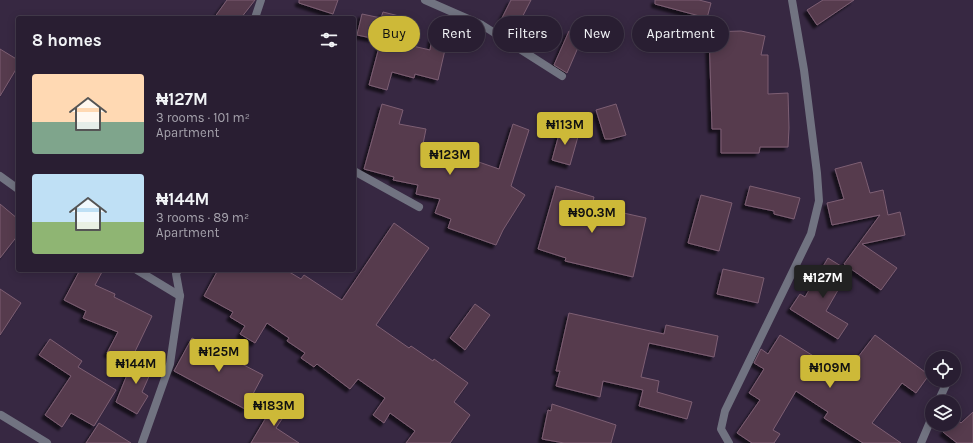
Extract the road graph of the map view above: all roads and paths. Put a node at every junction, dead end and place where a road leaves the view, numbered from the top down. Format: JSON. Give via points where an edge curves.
{"nodes":[{"id":1,"x":261,"y":0,"type":"edge"},
{"id":2,"x":425,"y":0,"type":"edge"},
{"id":3,"x":792,"y":0,"type":"edge"},
{"id":4,"x":256,"y":16,"type":"edge"},
{"id":5,"x":562,"y":76,"type":"dead end"},
{"id":6,"x":356,"y":171,"type":"edge"},
{"id":7,"x":0,"y":176,"type":"edge"},
{"id":8,"x":16,"y":188,"type":"edge"},
{"id":9,"x":419,"y":207,"type":"dead end"},
{"id":10,"x":140,"y":272,"type":"edge"},
{"id":11,"x":177,"y":272,"type":"edge"},
{"id":12,"x":180,"y":296,"type":"junction"},
{"id":13,"x":0,"y":415,"type":"edge"},
{"id":14,"x":926,"y":431,"type":"edge"},
{"id":15,"x":47,"y":443,"type":"edge"},
{"id":16,"x":142,"y":443,"type":"edge"},
{"id":17,"x":729,"y":443,"type":"edge"},
{"id":18,"x":921,"y":443,"type":"edge"}],
"edges":[{"from":1,"to":4,"type":"street"},
{"from":2,"to":5,"type":"street","via":[[482,25]]},
{"from":3,"to":17,"type":"street","via":[[804,70],[819,201],[811,234],[725,411],[721,428]]},
{"from":6,"to":9,"type":"street"},
{"from":7,"to":8,"type":"street"},
{"from":10,"to":12,"type":"street"},
{"from":11,"to":12,"type":"street"},
{"from":12,"to":16,"type":"street","via":[[170,364]]},
{"from":13,"to":15,"type":"street"},
{"from":14,"to":18,"type":"street"}]}
